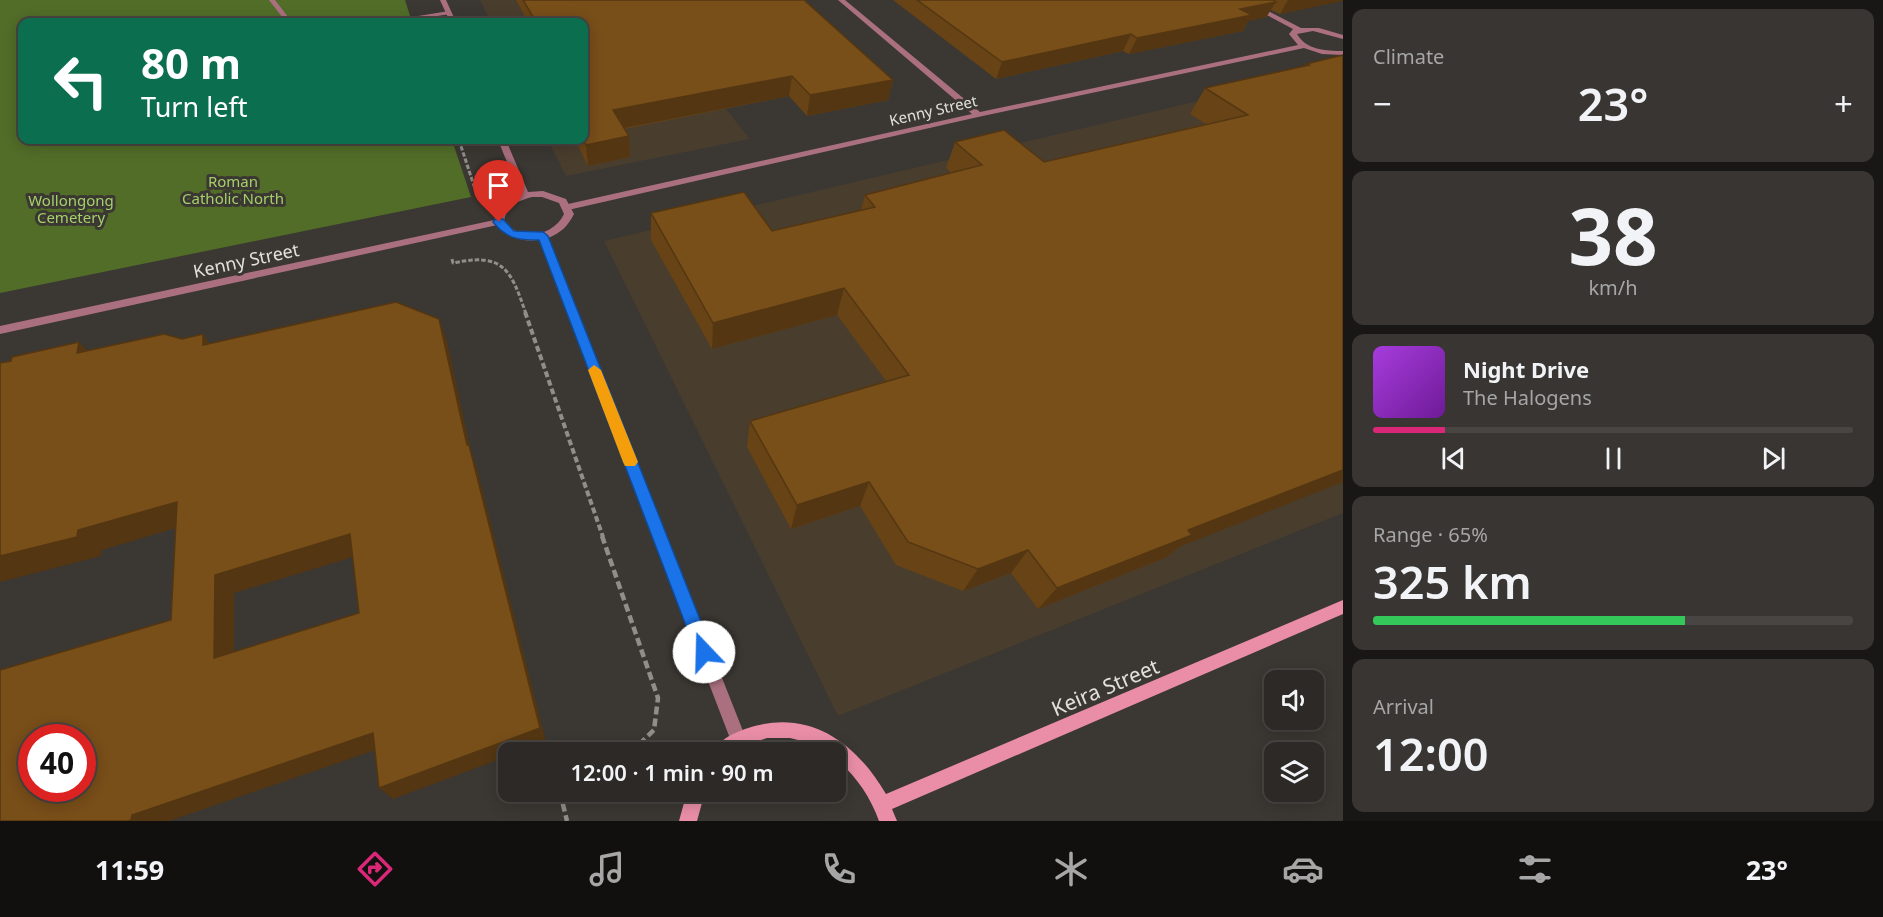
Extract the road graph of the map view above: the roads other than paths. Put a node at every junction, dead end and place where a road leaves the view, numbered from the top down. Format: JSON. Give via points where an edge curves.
{"nodes":[{"id":1,"x":272,"y":0,"type":"edge"},
{"id":2,"x":443,"y":0,"type":"edge"},
{"id":3,"x":840,"y":0,"type":"edge"},
{"id":4,"x":1242,"y":0,"type":"edge"},
{"id":5,"x":449,"y":13,"type":"junction"},
{"id":6,"x":286,"y":18,"type":"edge"},
{"id":7,"x":413,"y":18,"type":"edge"},
{"id":8,"x":451,"y":18,"type":"edge"},
{"id":9,"x":1300,"y":30,"type":"junction"},
{"id":10,"x":1342,"y":35,"type":"edge"},
{"id":11,"x":1305,"y":46,"type":"junction"},
{"id":12,"x":1343,"y":53,"type":"edge"},
{"id":13,"x":978,"y":115,"type":"junction"},
{"id":14,"x":504,"y":144,"type":"edge"},
{"id":15,"x":525,"y":196,"type":"junction"},
{"id":16,"x":568,"y":207,"type":"junction"},
{"id":17,"x":499,"y":222,"type":"junction"},
{"id":18,"x":543,"y":236,"type":"junction"},
{"id":19,"x":0,"y":330,"type":"edge"},
{"id":20,"x":1343,"y":607,"type":"edge"},
{"id":21,"x":739,"y":741,"type":"joint"},
{"id":22,"x":693,"y":802,"type":"edge"},
{"id":23,"x":883,"y":804,"type":"junction"},
{"id":24,"x":688,"y":821,"type":"edge"},
{"id":25,"x":888,"y":821,"type":"edge"}],
"edges":[{"from":1,"to":6,"type":"street"},
{"from":2,"to":5,"type":"street"},
{"from":3,"to":13,"type":"street"},
{"from":4,"to":9,"type":"street"},
{"from":5,"to":7,"type":"street"},
{"from":5,"to":8,"type":"street"},
{"from":9,"to":10,"type":"street"},
{"from":9,"to":11,"type":"street","via":[[1293,34],[1294,38]]},
{"from":11,"to":12,"type":"street"},
{"from":11,"to":13,"type":"street","name":"Kenny Street"},
{"from":13,"to":16,"type":"street","name":"Kenny Street"},
{"from":14,"to":15,"type":"street"},
{"from":15,"to":16,"type":"street","via":[[543,194],[563,201]]},
{"from":15,"to":17,"type":"street","via":[[503,207]]},
{"from":16,"to":18,"type":"street","via":[[568,220]]},
{"from":17,"to":18,"type":"street","via":[[519,236]]},
{"from":17,"to":19,"type":"street","name":"Kenny Street"},
{"from":18,"to":21,"type":"street"},
{"from":20,"to":23,"type":"main road","name":"Keira Street"},
{"from":21,"to":23,"type":"main road","via":[[756,732],[781,729],[814,736],[845,753],[862,770]]},
{"from":22,"to":24,"type":"main road"},
{"from":23,"to":25,"type":"main road"}]}
